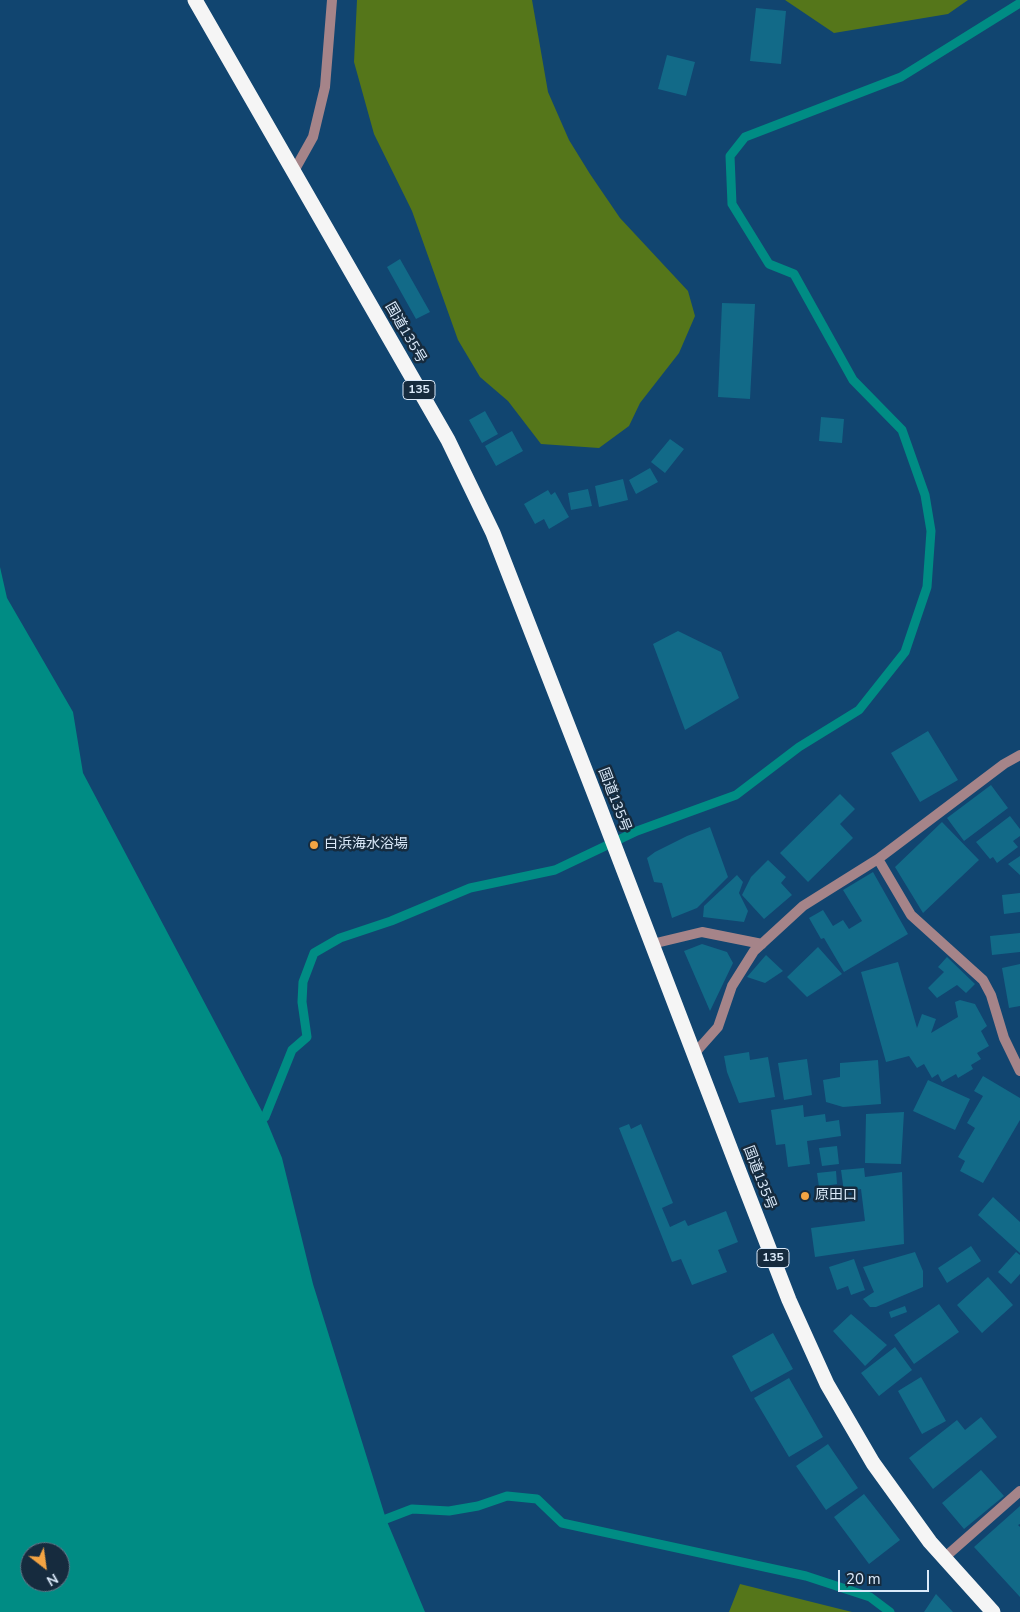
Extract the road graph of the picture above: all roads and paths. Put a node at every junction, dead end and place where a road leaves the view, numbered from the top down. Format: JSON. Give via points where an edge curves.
{"nodes":[{"id":1,"x":195,"y":0,"type":"edge"},
{"id":2,"x":332,"y":0,"type":"edge"},
{"id":3,"x":294,"y":171,"type":"junction"},
{"id":4,"x":1020,"y":755,"type":"edge"},
{"id":5,"x":878,"y":859,"type":"junction"},
{"id":6,"x":652,"y":944,"type":"junction"},
{"id":7,"x":762,"y":944,"type":"junction"},
{"id":8,"x":694,"y":1054,"type":"junction"},
{"id":9,"x":1020,"y":1071,"type":"edge"},
{"id":10,"x":1020,"y":1491,"type":"edge"},
{"id":11,"x":944,"y":1558,"type":"junction"},
{"id":12,"x":993,"y":1612,"type":"edge"}],
"edges":[{"from":1,"to":3,"type":"highway","name":"国道135号","number":"135"},
{"from":2,"to":3,"type":"street","via":[[325,87],[313,137]]},
{"from":3,"to":6,"type":"highway","name":"国道135号","number":"135","via":[[448,440],[493,533]]},
{"from":4,"to":5,"type":"street"},
{"from":5,"to":7,"type":"street","via":[[802,906]]},
{"from":5,"to":9,"type":"street","via":[[911,915],[983,980]]},
{"from":6,"to":7,"type":"street","via":[[702,932]]},
{"from":6,"to":8,"type":"highway","name":"国道135号","number":"135"},
{"from":7,"to":8,"type":"street","via":[[732,986],[718,1027]]},
{"from":8,"to":11,"type":"highway","name":"国道135号","number":"135","via":[[789,1300],[827,1384],[873,1463]]},
{"from":10,"to":11,"type":"street"},
{"from":11,"to":12,"type":"highway","name":"国道135号","number":"135"}]}
